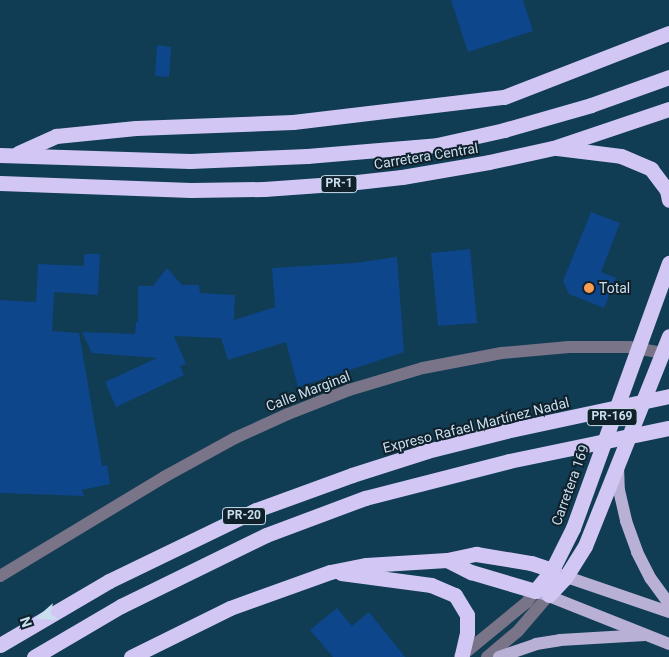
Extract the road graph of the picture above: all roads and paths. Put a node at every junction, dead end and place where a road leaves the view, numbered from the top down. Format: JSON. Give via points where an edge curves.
{"nodes":[{"id":1,"x":669,"y":33,"type":"edge"},
{"id":2,"x":669,"y":77,"type":"edge"},
{"id":3,"x":669,"y":108,"type":"edge"},
{"id":4,"x":553,"y":148,"type":"junction"},
{"id":5,"x":7,"y":155,"type":"edge"},
{"id":6,"x":0,"y":183,"type":"edge"},
{"id":7,"x":669,"y":200,"type":"edge"},
{"id":8,"x":669,"y":262,"type":"edge"},
{"id":9,"x":669,"y":336,"type":"edge"},
{"id":10,"x":637,"y":347,"type":"junction"},
{"id":11,"x":662,"y":353,"type":"junction"},
{"id":12,"x":669,"y":396,"type":"edge"},
{"id":13,"x":669,"y":428,"type":"edge"},
{"id":14,"x":618,"y":464,"type":"junction"},
{"id":15,"x":447,"y":560,"type":"junction"},
{"id":16,"x":552,"y":570,"type":"junction"},
{"id":17,"x":330,"y":572,"type":"junction"},
{"id":18,"x":0,"y":576,"type":"edge"},
{"id":19,"x":565,"y":578,"type":"junction"},
{"id":20,"x":542,"y":593,"type":"junction"},
{"id":21,"x":669,"y":604,"type":"edge"},
{"id":22,"x":669,"y":612,"type":"edge"},
{"id":23,"x":645,"y":635,"type":"junction"},
{"id":24,"x":669,"y":644,"type":"edge"},
{"id":25,"x":0,"y":645,"type":"edge"},
{"id":26,"x":461,"y":656,"type":"edge"},
{"id":27,"x":34,"y":657,"type":"edge"},
{"id":28,"x":131,"y":657,"type":"edge"},
{"id":29,"x":487,"y":657,"type":"edge"},
{"id":30,"x":499,"y":657,"type":"edge"}],
"edges":[{"from":1,"to":5,"type":"highway","via":[[504,97],[292,122],[136,128],[56,136]]},
{"from":2,"to":5,"type":"highway","name":"Carretera Central","number":"PR-1","via":[[504,130],[437,145],[369,152],[190,161]]},
{"from":3,"to":4,"type":"highway","name":"Carretera Central","number":"PR-1"},
{"from":4,"to":6,"type":"highway","name":"Carretera Central","number":"PR-1","via":[[402,177],[264,189],[191,190]]},
{"from":4,"to":7,"type":"highway","via":[[621,156],[651,169],[667,190]]},
{"from":8,"to":10,"type":"highway","name":"Carretera 169","number":"PR-169"},
{"from":9,"to":11,"type":"highway","name":"Carretera 169","number":"PR-169"},
{"from":10,"to":11,"type":"street","name":"Calle Marginal"},
{"from":10,"to":16,"type":"highway","name":"Carretera 169","number":"PR-169","via":[[572,528]]},
{"from":10,"to":18,"type":"street","name":"Calle Marginal","via":[[569,347],[502,353],[423,368],[349,390],[235,438]]},
{"from":11,"to":14,"type":"highway","name":"Carretera 169","number":"PR-169"},
{"from":12,"to":25,"type":"highway","name":"Expreso Rafael Martínez Nadal","number":"PR-20","bridge":true,"via":[[427,451],[256,510],[109,581]]},
{"from":13,"to":27,"type":"highway","number":"PR-20","bridge":true,"via":[[509,461],[365,498],[266,535],[121,606]]},
{"from":14,"to":19,"type":"highway","name":"Carretera 169","number":"PR-169","via":[[585,546]]},
{"from":14,"to":21,"type":"main road","via":[[619,490],[637,552]]},
{"from":15,"to":16,"type":"highway","via":[[476,554],[531,563]]},
{"from":15,"to":17,"type":"highway","via":[[366,565]]},
{"from":15,"to":20,"type":"highway","via":[[471,572]]},
{"from":16,"to":19,"type":"main road"},
{"from":16,"to":20,"type":"highway","name":"Carretera 169","number":"PR-169"},
{"from":17,"to":26,"type":"highway","via":[[431,585],[455,595],[467,615],[467,633]]},
{"from":17,"to":28,"type":"highway","via":[[230,608]]},
{"from":19,"to":20,"type":"highway","name":"Carretera 169","number":"PR-169"},
{"from":19,"to":22,"type":"main road"},
{"from":20,"to":23,"type":"main road"},
{"from":20,"to":26,"type":"street","name":"Carretera 169","number":"PR-169","via":[[526,602]]},
{"from":20,"to":29,"type":"street","name":"Carretera 169","number":"PR-169","via":[[518,631]]},
{"from":23,"to":24,"type":"main road"},
{"from":23,"to":30,"type":"main road","via":[[560,640],[536,644]]}]}
